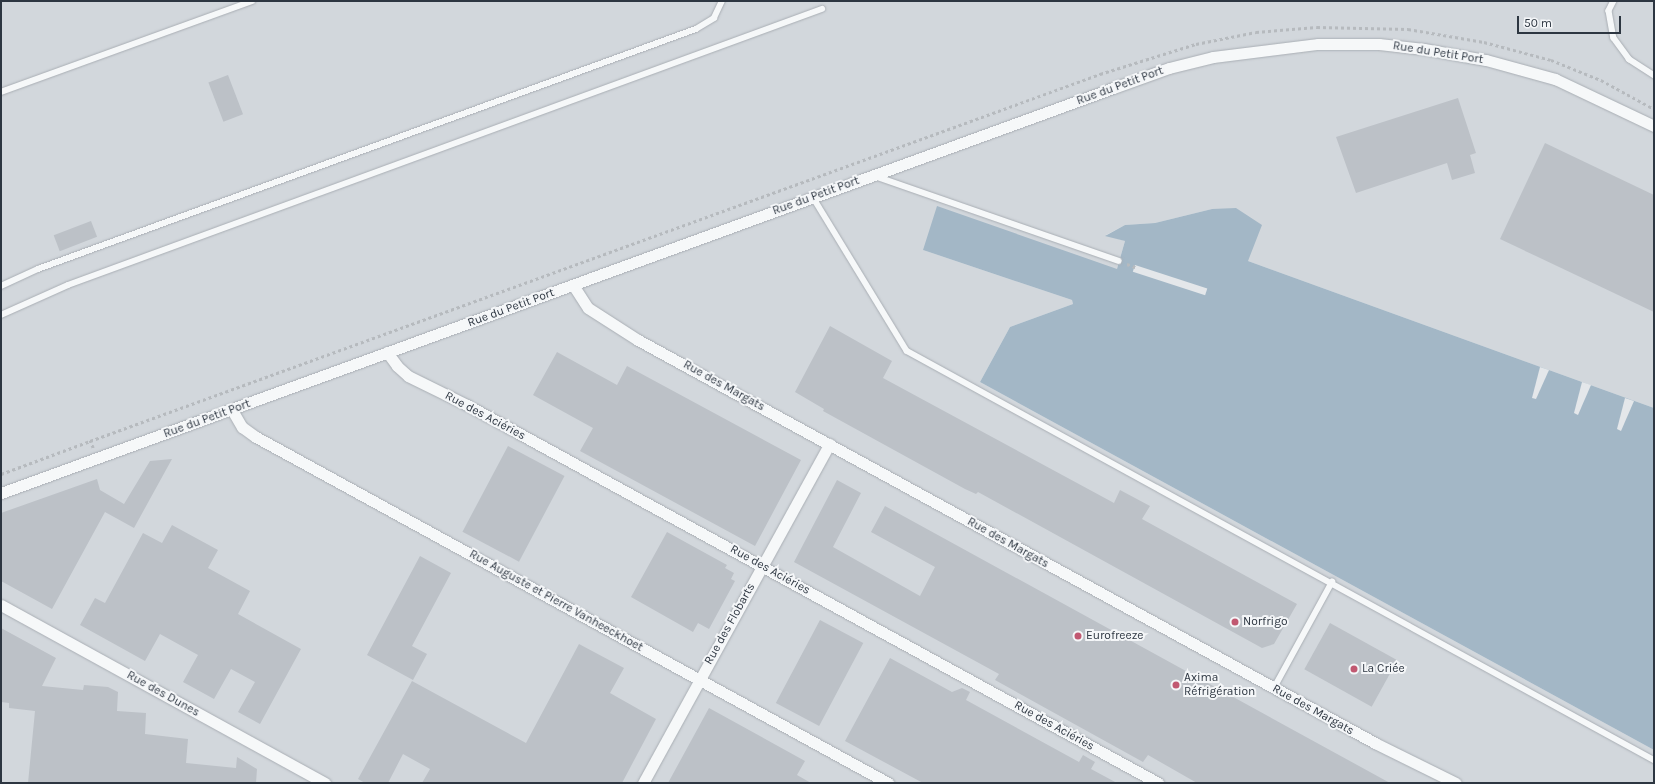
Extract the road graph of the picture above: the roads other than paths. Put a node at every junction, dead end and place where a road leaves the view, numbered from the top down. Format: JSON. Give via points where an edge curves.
{"nodes":[{"id":1,"x":252,"y":1,"type":"edge"},
{"id":2,"x":722,"y":1,"type":"edge"},
{"id":3,"x":1614,"y":1,"type":"edge"},
{"id":4,"x":822,"y":9,"type":"dead end"},
{"id":5,"x":1654,"y":75,"type":"edge"},
{"id":6,"x":1,"y":92,"type":"edge"},
{"id":7,"x":1649,"y":123,"type":"edge"},
{"id":8,"x":873,"y":176,"type":"junction"},
{"id":9,"x":813,"y":197,"type":"junction"},
{"id":10,"x":1119,"y":261,"type":"dead end"},
{"id":11,"x":573,"y":285,"type":"junction"},
{"id":12,"x":1,"y":286,"type":"edge"},
{"id":13,"x":1,"y":315,"type":"edge"},
{"id":14,"x":387,"y":352,"type":"junction"},
{"id":15,"x":232,"y":410,"type":"junction"},
{"id":16,"x":829,"y":444,"type":"junction"},
{"id":17,"x":1,"y":493,"type":"edge"},
{"id":18,"x":762,"y":566,"type":"junction"},
{"id":19,"x":1332,"y":582,"type":"junction"},
{"id":20,"x":1,"y":605,"type":"edge"},
{"id":21,"x":700,"y":680,"type":"junction"},
{"id":22,"x":1274,"y":688,"type":"junction"},
{"id":23,"x":1654,"y":760,"type":"edge"},
{"id":24,"x":325,"y":783,"type":"edge"},
{"id":25,"x":643,"y":783,"type":"edge"},
{"id":26,"x":888,"y":783,"type":"edge"},
{"id":27,"x":1158,"y":783,"type":"edge"},
{"id":28,"x":1456,"y":783,"type":"edge"}],
"edges":[{"from":1,"to":6,"type":"lane"},
{"from":2,"to":12,"type":"lane","via":[[714,18],[696,29],[38,269]]},
{"from":3,"to":5,"type":"lane","via":[[1609,11],[1614,38],[1629,59]]},
{"from":4,"to":13,"type":"lane","via":[[56,290]]},
{"from":7,"to":8,"type":"street","name":"Rue du Petit Port","via":[[1568,83],[1502,63],[1409,46],[1318,44],[1236,53],[1169,68]]},
{"from":8,"to":9,"type":"street","name":"Rue du Petit Port"},
{"from":8,"to":10,"type":"lane"},
{"from":9,"to":11,"type":"street","name":"Rue du Petit Port"},
{"from":9,"to":19,"type":"lane","via":[[907,351]]},
{"from":11,"to":14,"type":"street","name":"Rue du Petit Port"},
{"from":11,"to":16,"type":"street","name":"Rue des Margats","via":[[584,304],[603,319]]},
{"from":14,"to":15,"type":"street","name":"Rue du Petit Port"},
{"from":14,"to":18,"type":"street","name":"Rue des Aciéries","via":[[408,376]]},
{"from":15,"to":17,"type":"street","name":"Rue du Petit Port"},
{"from":15,"to":21,"type":"street","name":"Rue Auguste et Pierre Vanheeckhoet","via":[[242,427],[256,437]]},
{"from":16,"to":18,"type":"street","name":"Rue des Flobarts"},
{"from":16,"to":22,"type":"street","name":"Rue des Margats"},
{"from":18,"to":21,"type":"street","name":"Rue des Flobarts"},
{"from":18,"to":27,"type":"street","name":"Rue des Aciéries"},
{"from":19,"to":22,"type":"lane"},
{"from":19,"to":23,"type":"lane"},
{"from":20,"to":24,"type":"street","name":"Rue des Dunes"},
{"from":21,"to":25,"type":"street","name":"Rue des Flobarts"},
{"from":21,"to":26,"type":"street","name":"Rue Auguste et Pierre Vanheeckhoet"},
{"from":22,"to":28,"type":"street","name":"Rue des Margats","via":[[1375,743]]}]}
